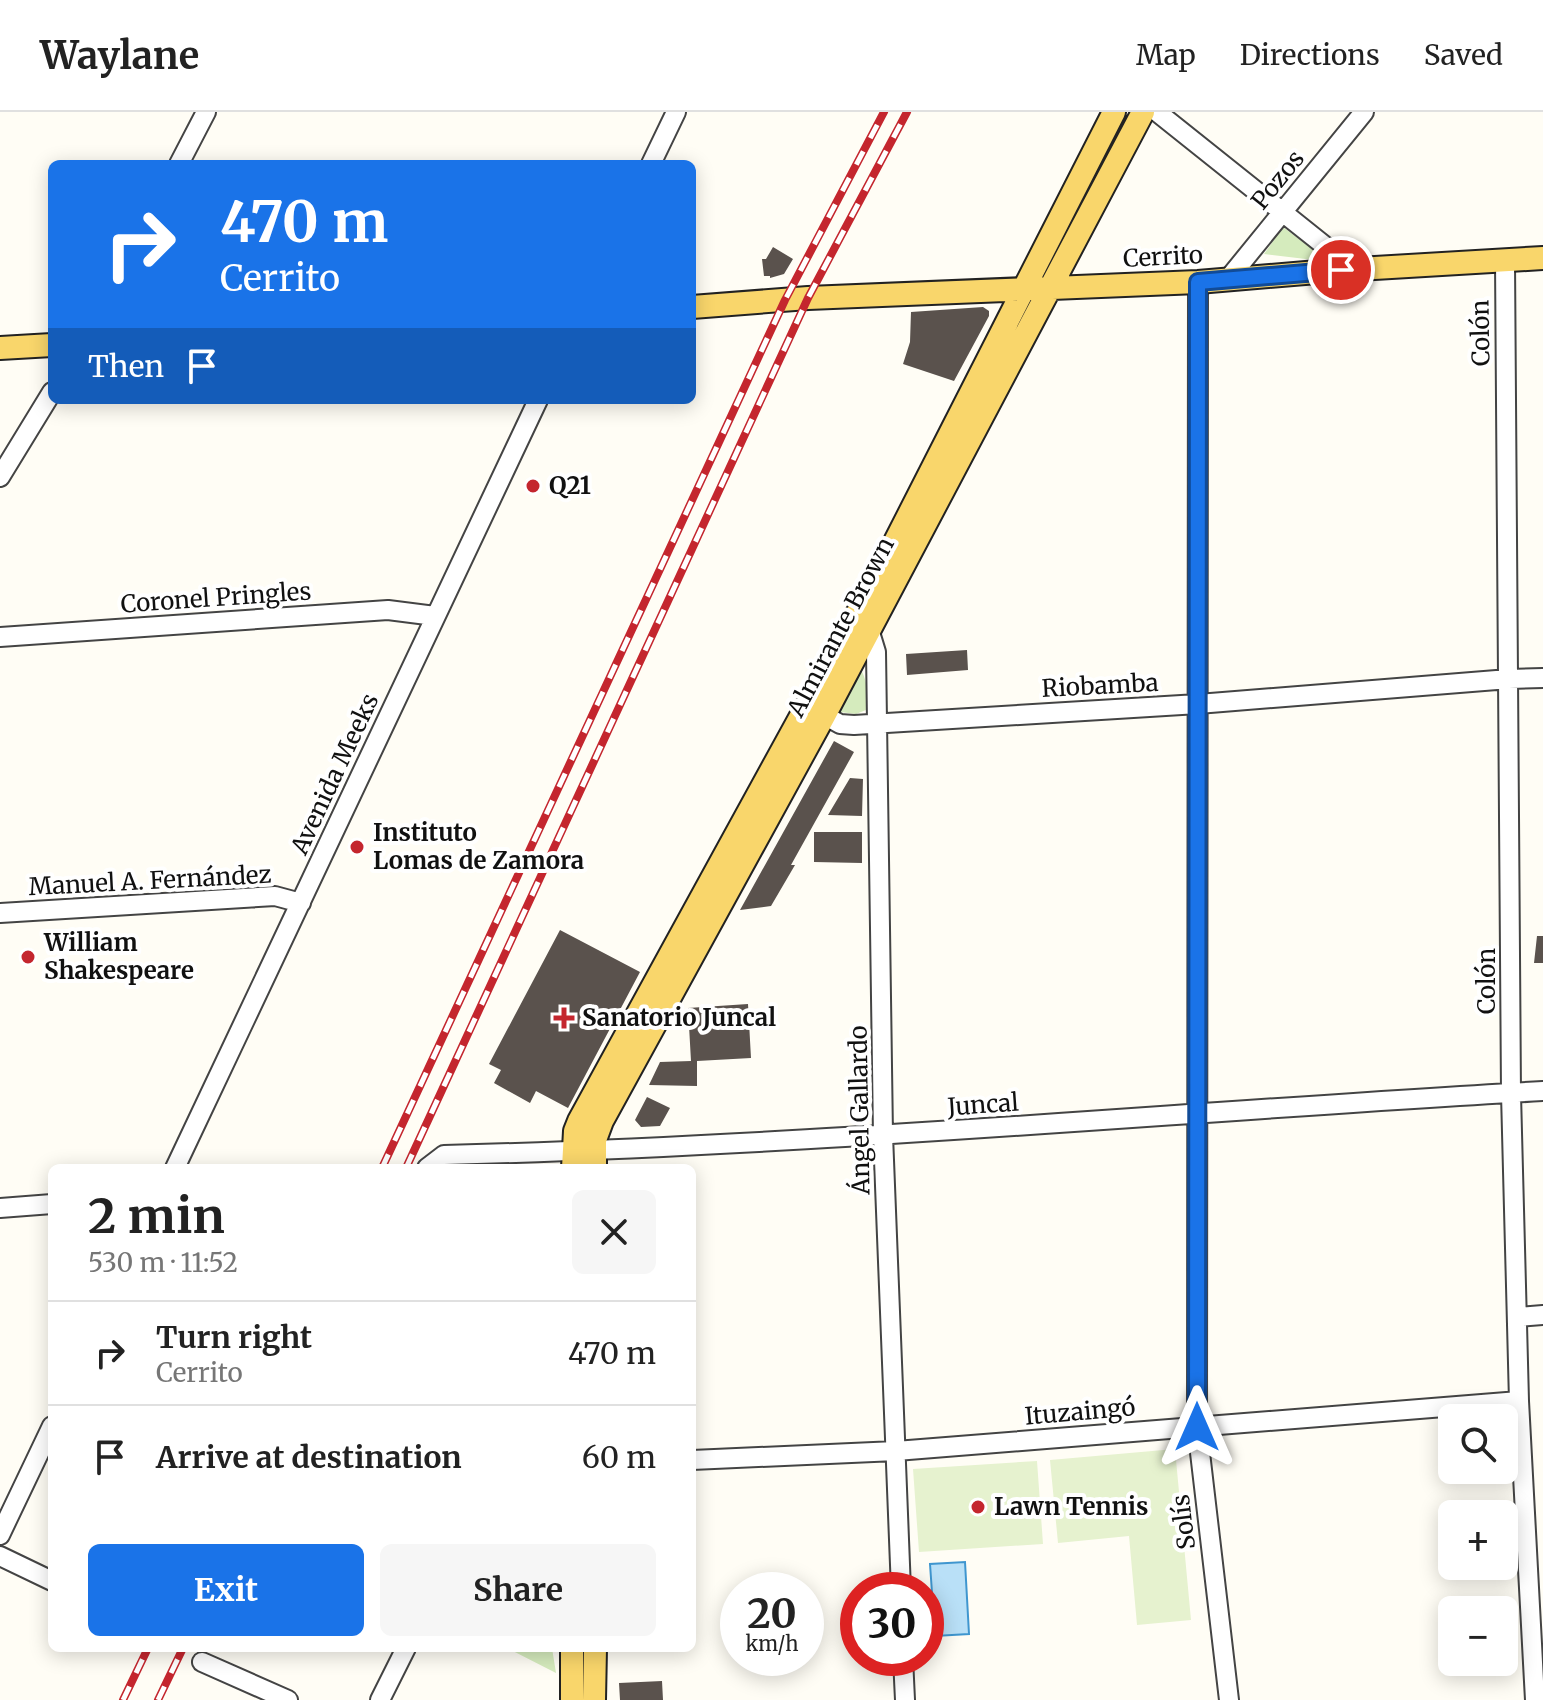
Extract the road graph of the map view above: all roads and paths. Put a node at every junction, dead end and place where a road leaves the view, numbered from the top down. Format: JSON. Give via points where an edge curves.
{"nodes":[{"id":1,"x":206,"y":112,"type":"edge"},
{"id":2,"x":676,"y":112,"type":"edge"},
{"id":3,"x":1114,"y":112,"type":"edge"},
{"id":4,"x":1143,"y":112,"type":"edge"},
{"id":5,"x":1157,"y":112,"type":"edge"},
{"id":6,"x":1364,"y":112,"type":"edge"},
{"id":7,"x":181,"y":160,"type":"edge"},
{"id":8,"x":653,"y":160,"type":"edge"},
{"id":9,"x":1282,"y":212,"type":"junction"},
{"id":10,"x":1543,"y":258,"type":"edge"},
{"id":11,"x":1505,"y":261,"type":"junction"},
{"id":12,"x":1341,"y":270,"type":"junction"},
{"id":13,"x":1229,"y":278,"type":"junction"},
{"id":14,"x":1198,"y":282,"type":"junction"},
{"id":15,"x":1049,"y":289,"type":"junction"},
{"id":16,"x":1023,"y":290,"type":"junction"},
{"id":17,"x":696,"y":307,"type":"edge"},
{"id":18,"x":48,"y":345,"type":"edge"},
{"id":19,"x":0,"y":348,"type":"edge"},
{"id":20,"x":48,"y":399,"type":"edge"},
{"id":21,"x":536,"y":404,"type":"edge"},
{"id":22,"x":0,"y":477,"type":"edge"},
{"id":23,"x":435,"y":616,"type":"junction"},
{"id":24,"x":869,"y":629,"type":"junction"},
{"id":25,"x":0,"y":637,"type":"edge"},
{"id":26,"x":1543,"y":678,"type":"edge"},
{"id":27,"x":1509,"y":679,"type":"junction"},
{"id":28,"x":1198,"y":704,"type":"junction"},
{"id":29,"x":815,"y":711,"type":"junction"},
{"id":30,"x":877,"y":722,"type":"junction"},
{"id":31,"x":301,"y":903,"type":"junction"},
{"id":32,"x":0,"y":913,"type":"edge"},
{"id":33,"x":1543,"y":1091,"type":"edge"},
{"id":34,"x":1511,"y":1094,"type":"junction"},
{"id":35,"x":1197,"y":1115,"type":"junction"},
{"id":36,"x":883,"y":1135,"type":"junction"},
{"id":37,"x":584,"y":1160,"type":"edge"},
{"id":38,"x":177,"y":1164,"type":"edge"},
{"id":39,"x":431,"y":1164,"type":"edge"},
{"id":40,"x":48,"y":1204,"type":"edge"},
{"id":41,"x":0,"y":1208,"type":"edge"},
{"id":42,"x":1543,"y":1315,"type":"edge"},
{"id":43,"x":1517,"y":1317,"type":"junction"},
{"id":44,"x":1519,"y":1401,"type":"junction"},
{"id":45,"x":1197,"y":1427,"type":"junction"},
{"id":46,"x":48,"y":1434,"type":"edge"},
{"id":47,"x":896,"y":1451,"type":"junction"},
{"id":48,"x":696,"y":1460,"type":"edge"},
{"id":49,"x":1534,"y":1528,"type":"edge"},
{"id":50,"x":0,"y":1535,"type":"edge"},
{"id":51,"x":0,"y":1556,"type":"edge"},
{"id":52,"x":900,"y":1572,"type":"edge"},
{"id":53,"x":48,"y":1579,"type":"edge"},
{"id":54,"x":404,"y":1652,"type":"edge"},
{"id":55,"x":572,"y":1652,"type":"edge"},
{"id":56,"x":595,"y":1652,"type":"edge"},
{"id":57,"x":202,"y":1662,"type":"dead end"},
{"id":58,"x":904,"y":1676,"type":"edge"},
{"id":59,"x":288,"y":1700,"type":"edge"},
{"id":60,"x":380,"y":1700,"type":"edge"},
{"id":61,"x":572,"y":1700,"type":"edge"},
{"id":62,"x":594,"y":1700,"type":"edge"},
{"id":63,"x":905,"y":1700,"type":"edge"},
{"id":64,"x":1229,"y":1700,"type":"edge"},
{"id":65,"x":1535,"y":1700,"type":"edge"}],
"edges":[{"from":1,"to":7,"type":"street"},
{"from":2,"to":8,"type":"street"},
{"from":3,"to":16,"type":"main road","name":"Almirante Brown"},
{"from":4,"to":15,"type":"main road","name":"Almirante Brown"},
{"from":5,"to":9,"type":"street"},
{"from":6,"to":9,"type":"street","name":"Pozos"},
{"from":9,"to":12,"type":"street","via":[[1325,246]]},
{"from":9,"to":13,"type":"street","name":"Pozos"},
{"from":10,"to":11,"type":"main road","name":"Cerrito"},
{"from":11,"to":12,"type":"main road","name":"Cerrito"},
{"from":11,"to":27,"type":"street","name":"Colón"},
{"from":12,"to":13,"type":"main road","name":"Cerrito"},
{"from":13,"to":14,"type":"main road","name":"Cerrito"},
{"from":14,"to":15,"type":"main road","name":"Cerrito"},
{"from":14,"to":28,"type":"street","name":"Solís"},
{"from":15,"to":16,"type":"main road","name":"Cerrito"},
{"from":15,"to":24,"type":"main road","name":"Almirante Brown"},
{"from":16,"to":17,"type":"main road","name":"Cerrito"},
{"from":16,"to":29,"type":"main road","name":"Almirante Brown"},
{"from":18,"to":19,"type":"main road"},
{"from":20,"to":22,"type":"street"},
{"from":21,"to":23,"type":"street","name":"Avenida Meeks"},
{"from":23,"to":25,"type":"street","name":"Coronel Pringles","via":[[388,610]]},
{"from":23,"to":31,"type":"street","name":"Avenida Meeks"},
{"from":24,"to":29,"type":"main road","name":"Almirante Brown"},
{"from":24,"to":30,"type":"street","name":"Ángel Gallardo","via":[[876,652]]},
{"from":26,"to":27,"type":"street","name":"Riobamba"},
{"from":27,"to":28,"type":"street","name":"Riobamba"},
{"from":27,"to":34,"type":"street","name":"Colón"},
{"from":28,"to":30,"type":"street","name":"Riobamba"},
{"from":28,"to":35,"type":"street","name":"Solís"},
{"from":29,"to":30,"type":"street","name":"Riobamba","via":[[840,724]]},
{"from":29,"to":37,"type":"main road","name":"Almirante Brown"},
{"from":30,"to":36,"type":"street","name":"Ángel Gallardo"},
{"from":31,"to":32,"type":"street","name":"Manuel A. Fernández","via":[[275,896]]},
{"from":31,"to":38,"type":"street","name":"Avenida Meeks"},
{"from":33,"to":34,"type":"street","name":"Juncal"},
{"from":34,"to":35,"type":"street","name":"Juncal"},
{"from":34,"to":43,"type":"street","name":"Colón"},
{"from":35,"to":36,"type":"street","name":"Juncal"},
{"from":35,"to":45,"type":"street","name":"Solís"},
{"from":36,"to":37,"type":"street","name":"Juncal"},
{"from":36,"to":47,"type":"street","name":"Ángel Gallardo"},
{"from":37,"to":39,"type":"street","name":"Juncal","via":[[444,1155]]},
{"from":40,"to":41,"type":"street"},
{"from":42,"to":43,"type":"street"},
{"from":43,"to":44,"type":"street","name":"Colón"},
{"from":44,"to":45,"type":"street","name":"Ituzaingó"},
{"from":44,"to":49,"type":"street","name":"Colón"},
{"from":45,"to":47,"type":"street","name":"Ituzaingó"},
{"from":45,"to":64,"type":"street","name":"Solís"},
{"from":46,"to":50,"type":"street"},
{"from":47,"to":48,"type":"street","name":"Ituzaingó"},
{"from":47,"to":52,"type":"street","name":"Ángel Gallardo"},
{"from":49,"to":65,"type":"street","name":"Colón"},
{"from":51,"to":53,"type":"street"},
{"from":54,"to":60,"type":"street"},
{"from":55,"to":61,"type":"main road"},
{"from":56,"to":62,"type":"main road"},
{"from":57,"to":59,"type":"street"},
{"from":58,"to":63,"type":"street"}]}
